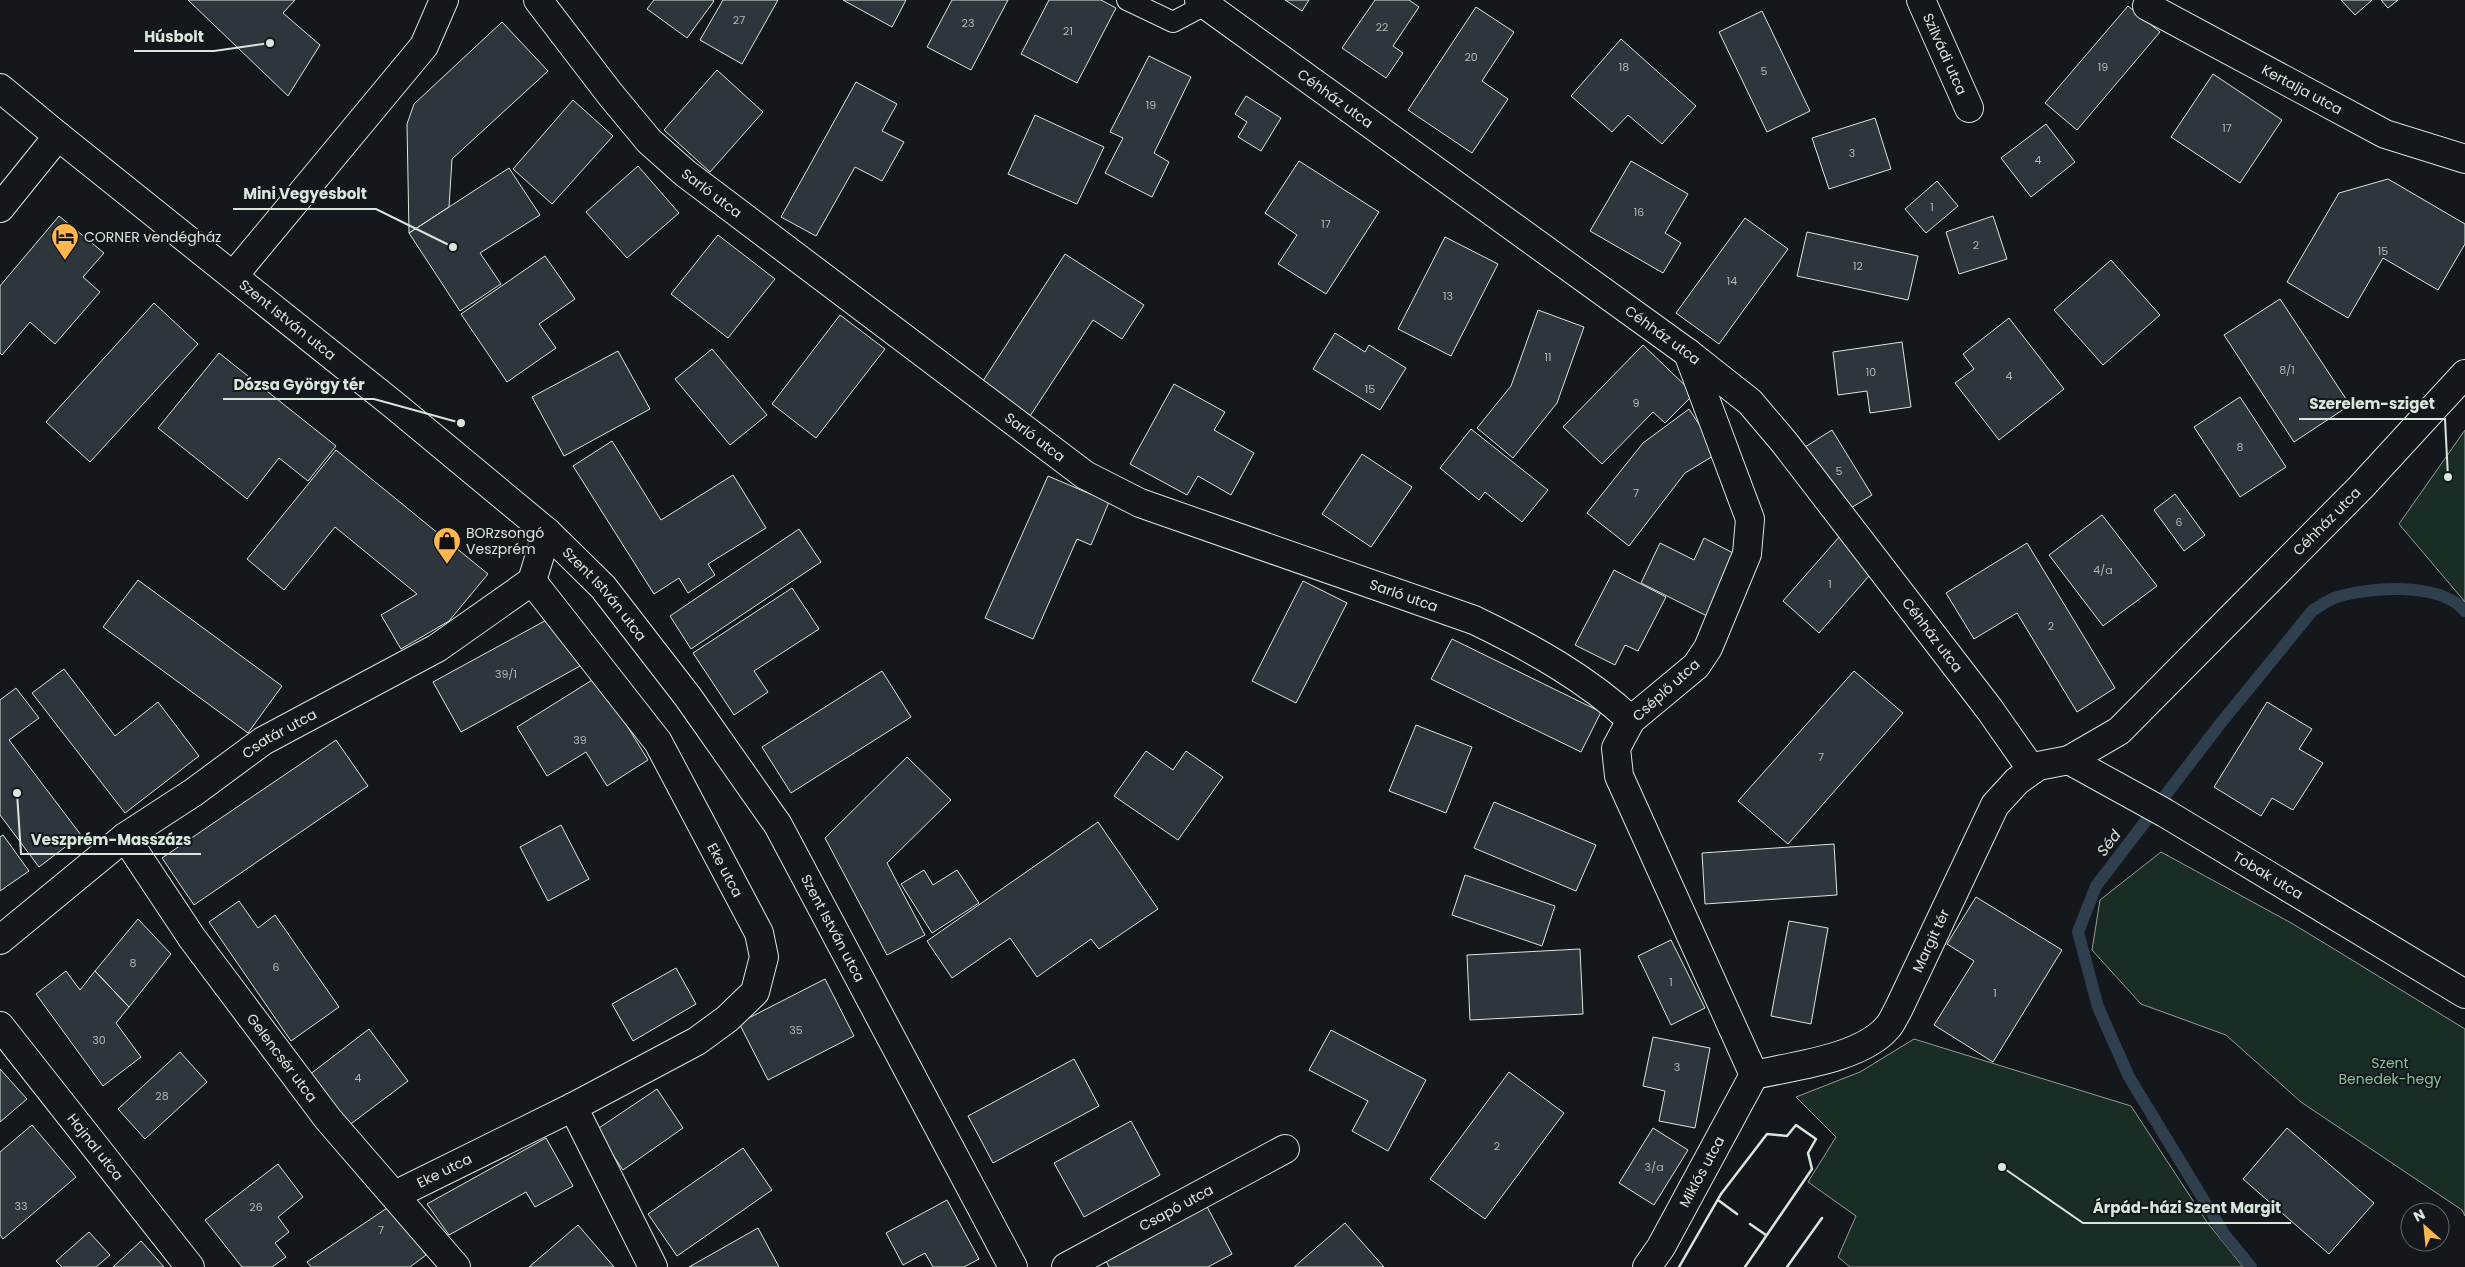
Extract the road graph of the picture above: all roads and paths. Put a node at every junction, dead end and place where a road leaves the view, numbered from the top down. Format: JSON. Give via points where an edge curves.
{"nodes":[{"id":1,"x":444,"y":0,"type":"edge"},
{"id":2,"x":538,"y":0,"type":"edge"},
{"id":3,"x":1127,"y":0,"type":"edge"},
{"id":4,"x":1921,"y":0,"type":"edge"},
{"id":5,"x":1203,"y":2,"type":"edge"},
{"id":6,"x":2147,"y":6,"type":"dead end"},
{"id":7,"x":0,"y":88,"type":"edge"},
{"id":8,"x":1969,"y":108,"type":"dead end"},
{"id":9,"x":58,"y":136,"type":"junction"},
{"id":10,"x":2465,"y":159,"type":"edge"},
{"id":11,"x":0,"y":208,"type":"edge"},
{"id":12,"x":234,"y":275,"type":"junction"},
{"id":13,"x":1688,"y":354,"type":"junction"},
{"id":14,"x":2465,"y":374,"type":"edge"},
{"id":15,"x":547,"y":532,"type":"junction"},
{"id":16,"x":532,"y":581,"type":"junction"},
{"id":17,"x":1631,"y":720,"type":"junction"},
{"id":18,"x":2069,"y":760,"type":"junction"},
{"id":19,"x":2032,"y":770,"type":"junction"},
{"id":20,"x":125,"y":837,"type":"junction"},
{"id":21,"x":0,"y":940,"type":"edge"},
{"id":22,"x":2465,"y":994,"type":"edge"},
{"id":23,"x":0,"y":1026,"type":"edge"},
{"id":24,"x":1754,"y":1075,"type":"junction"},
{"id":25,"x":573,"y":1107,"type":"junction"},
{"id":26,"x":1285,"y":1149,"type":"dead end"},
{"id":27,"x":396,"y":1195,"type":"junction"},
{"id":28,"x":190,"y":1267,"type":"edge"},
{"id":29,"x":456,"y":1267,"type":"edge"},
{"id":30,"x":653,"y":1267,"type":"edge"},
{"id":31,"x":1013,"y":1267,"type":"edge"},
{"id":32,"x":1066,"y":1267,"type":"edge"},
{"id":33,"x":1647,"y":1267,"type":"edge"}],
"edges":[{"from":1,"to":12,"type":"street","via":[[424,46]]},
{"from":2,"to":17,"type":"street","name":"Sarló utca","via":[[649,141],[685,173],[1085,475],[1140,504],[1474,620],[1524,644],[1609,699]]},
{"from":3,"to":5,"type":"lane","via":[[1173,22]]},
{"from":4,"to":8,"type":"street","name":"Szilvádi utca"},
{"from":5,"to":13,"type":"street","name":"Céhház utca"},
{"from":6,"to":10,"type":"street","name":"Kertalja utca","via":[[2385,134]]},
{"from":7,"to":9,"type":"street","name":"Szent István utca"},
{"from":9,"to":11,"type":"street"},
{"from":9,"to":12,"type":"street","name":"Szent István utca"},
{"from":12,"to":15,"type":"street","name":"Szent István utca"},
{"from":13,"to":17,"type":"street","name":"Cséplő utca","via":[[1750,519],[1747,554],[1708,648],[1696,666]]},
{"from":13,"to":19,"type":"street","name":"Céhház utca","via":[[1750,402],[1784,442],[1990,710]]},
{"from":14,"to":18,"type":"street","name":"Céhház utca","via":[[2362,486],[2119,731]]},
{"from":15,"to":16,"type":"street"},
{"from":15,"to":31,"type":"street","name":"Szent István utca","via":[[603,587],[688,697],[778,825]]},
{"from":16,"to":20,"type":"street","name":"Csatár utca","via":[[437,648],[263,741]]},
{"from":16,"to":25,"type":"street","name":"Eke utca","via":[[658,742],[759,933],[764,958],[755,992],[727,1019],[697,1041]]},
{"from":17,"to":24,"type":"street","name":"Cséplő utca","via":[[1616,748],[1618,776]]},
{"from":18,"to":19,"type":"street","name":"Margit tér"},
{"from":18,"to":22,"type":"street","name":"Tobak utca","via":[[2165,813]]},
{"from":19,"to":24,"type":"street","name":"Margit tér","via":[[2016,781],[1995,805],[1887,1028],[1866,1045],[1841,1054]]},
{"from":20,"to":21,"type":"street","name":"Csatár utca"},
{"from":20,"to":27,"type":"street","name":"Gelencsér utca","via":[[192,938],[328,1119]]},
{"from":23,"to":28,"type":"street","name":"Hajnal utca"},
{"from":24,"to":33,"type":"street","name":"Miklós utca","via":[[1662,1247]]},
{"from":25,"to":27,"type":"street","name":"Eke utca"},
{"from":25,"to":30,"type":"street"},
{"from":26,"to":32,"type":"street","name":"Csapó utca"},
{"from":27,"to":29,"type":"street","name":"Gelencsér utca"}]}
